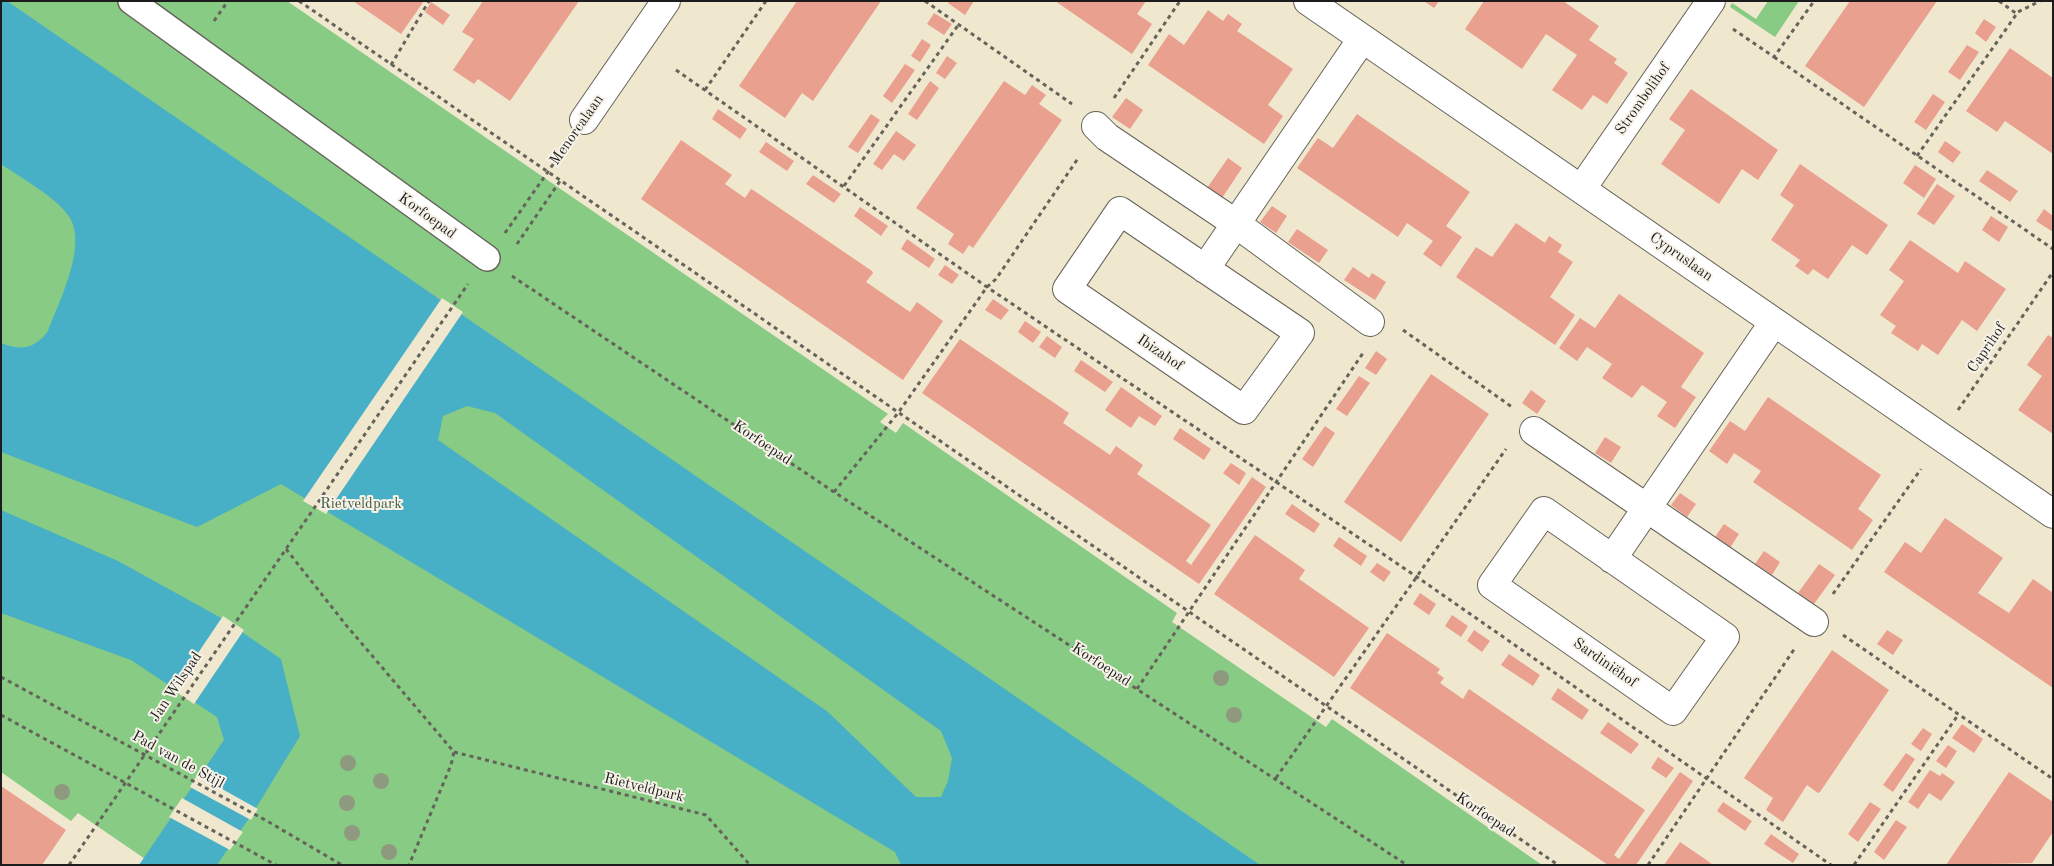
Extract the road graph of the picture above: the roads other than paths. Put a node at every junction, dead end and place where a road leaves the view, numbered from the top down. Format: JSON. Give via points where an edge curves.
{"nodes":[{"id":1,"x":131,"y":1,"type":"edge"},
{"id":2,"x":666,"y":1,"type":"edge"},
{"id":3,"x":1308,"y":1,"type":"edge"},
{"id":4,"x":1708,"y":5,"type":"edge"},
{"id":5,"x":1362,"y":39,"type":"junction"},
{"id":6,"x":584,"y":120,"type":"road end"},
{"id":7,"x":1096,"y":126,"type":"road end"},
{"id":8,"x":1582,"y":188,"type":"junction"},
{"id":9,"x":1235,"y":223,"type":"junction"},
{"id":10,"x":494,"y":263,"type":"road end"},
{"id":11,"x":1206,"y":269,"type":"junction"},
{"id":12,"x":1370,"y":322,"type":"road end"},
{"id":13,"x":1774,"y":322,"type":"junction"},
{"id":14,"x":1534,"y":431,"type":"road end"},
{"id":15,"x":1648,"y":507,"type":"junction"},
{"id":16,"x":2053,"y":514,"type":"edge"},
{"id":17,"x":1612,"y":558,"type":"junction"},
{"id":18,"x":1814,"y":622,"type":"road end"}],
"edges":[{"from":1,"to":10,"type":"street","name":"Korfoepad"},
{"from":2,"to":6,"type":"street","name":"Menorcalaan"},
{"from":3,"to":5,"type":"street","name":"Cypruslaan"},
{"from":4,"to":8,"type":"street","name":"Strombolihof"},
{"from":5,"to":8,"type":"street","name":"Cypruslaan"},
{"from":5,"to":9,"type":"street"},
{"from":7,"to":9,"type":"street","via":[[1107,137]]},
{"from":8,"to":13,"type":"street","name":"Cypruslaan"},
{"from":9,"to":11,"type":"street"},
{"from":9,"to":12,"type":"street"},
{"from":11,"to":11,"type":"street","name":"Ibizahof","via":[[1120,211],[1067,289],[1244,410],[1300,333]]},
{"from":13,"to":15,"type":"street"},
{"from":13,"to":16,"type":"street","name":"Cypruslaan"},
{"from":14,"to":15,"type":"street"},
{"from":15,"to":17,"type":"street"},
{"from":15,"to":18,"type":"street"},
{"from":17,"to":17,"type":"street","name":"Sardiniëhof","via":[[1544,511],[1492,585],[1674,711],[1725,637]]}]}
